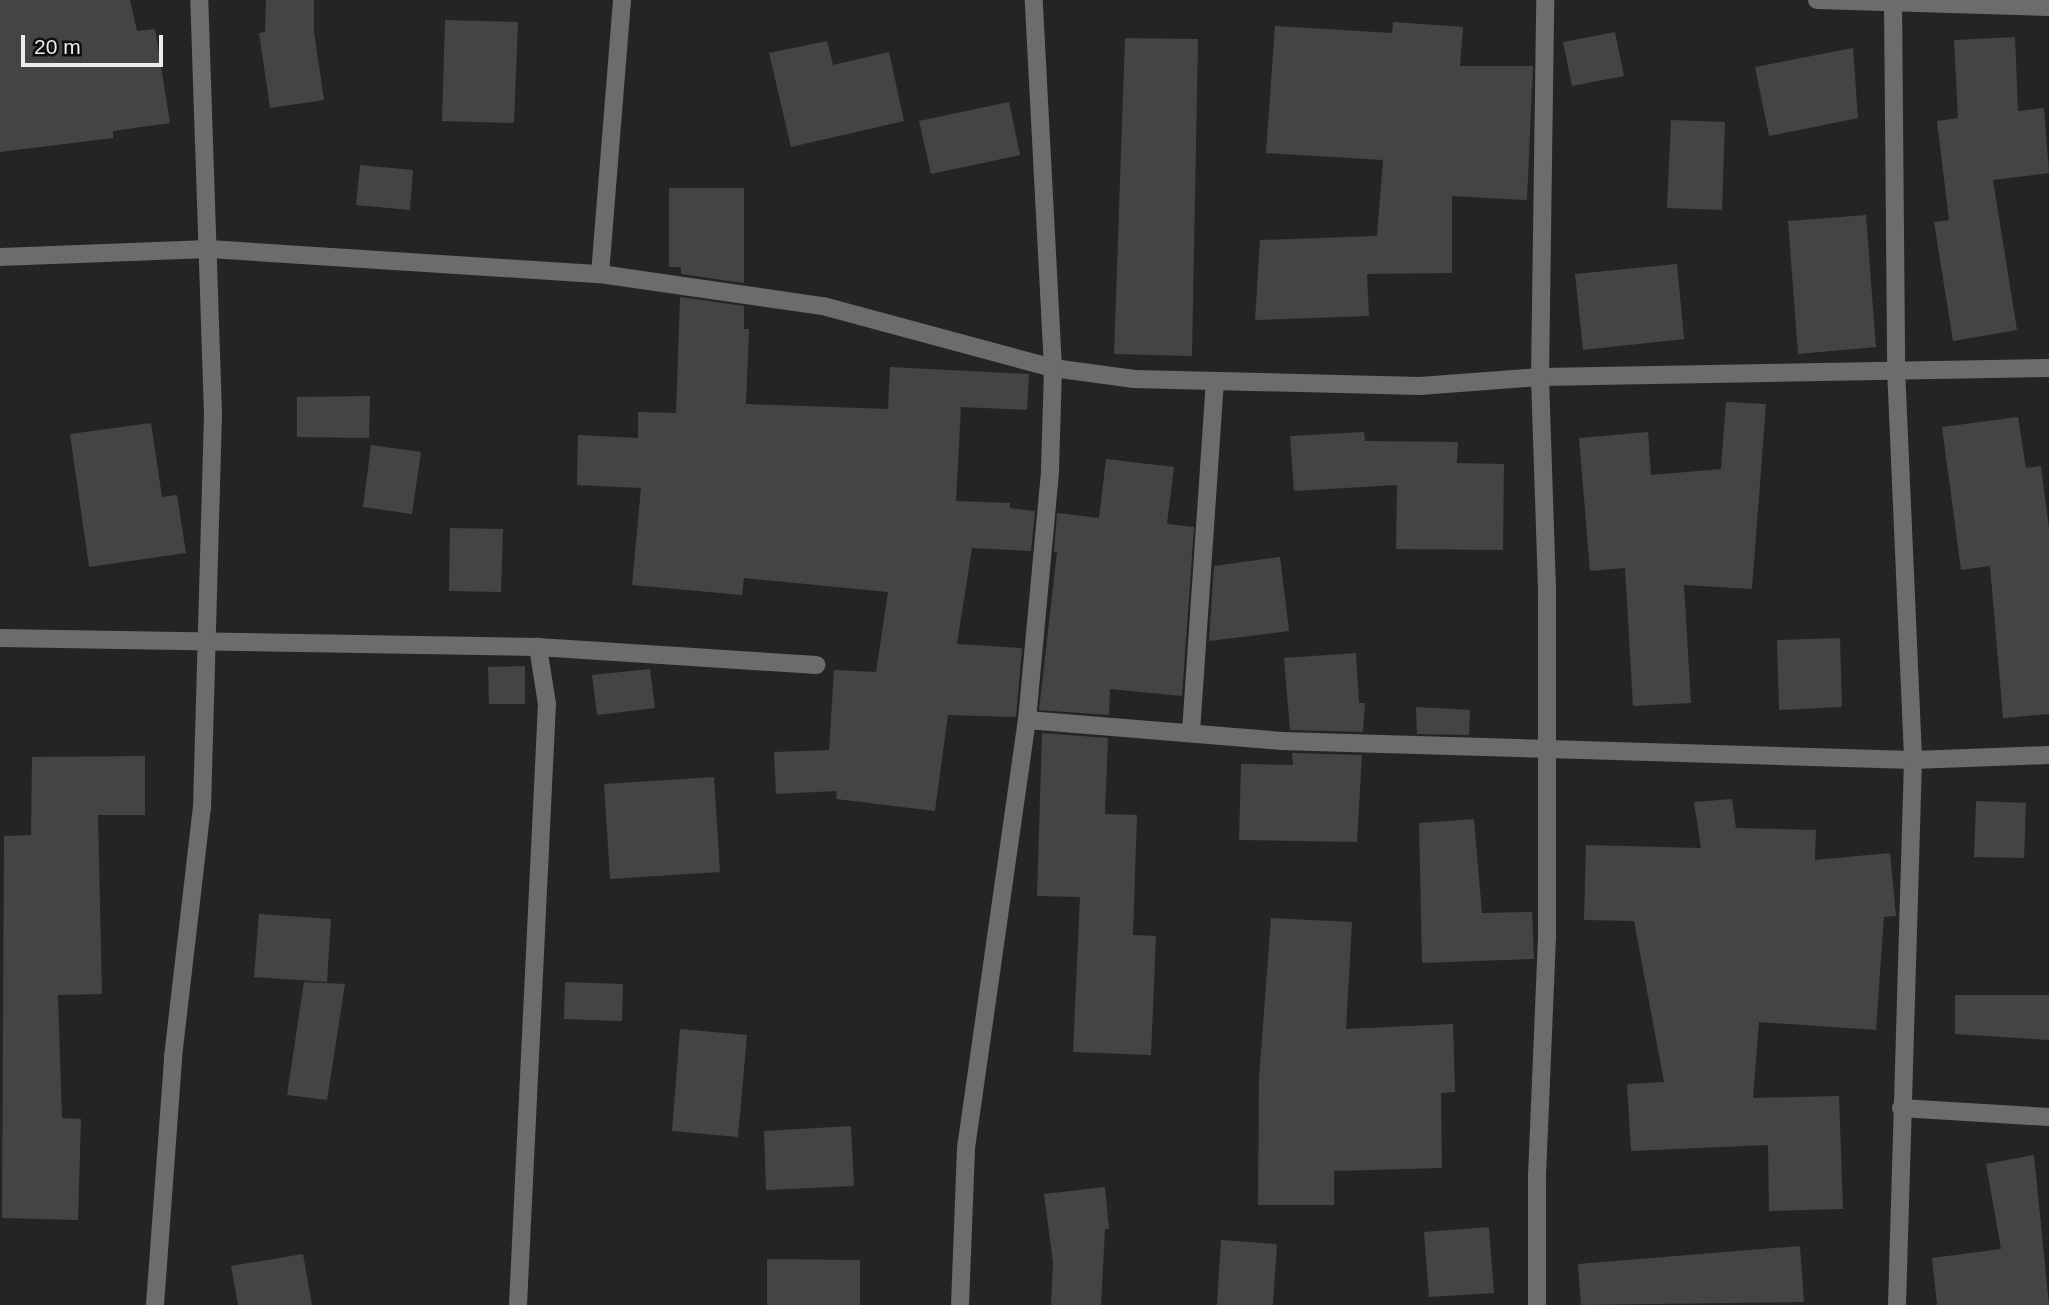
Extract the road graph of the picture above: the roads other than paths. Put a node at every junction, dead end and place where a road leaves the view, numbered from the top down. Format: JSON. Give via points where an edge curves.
{"nodes":[{"id":1,"x":199,"y":0,"type":"edge"},
{"id":2,"x":622,"y":0,"type":"edge"},
{"id":3,"x":1034,"y":0,"type":"edge"},
{"id":4,"x":1545,"y":0,"type":"edge"},
{"id":5,"x":1817,"y":0,"type":"edge"},
{"id":6,"x":1893,"y":3,"type":"junction"},
{"id":7,"x":2049,"y":7,"type":"edge"},
{"id":8,"x":209,"y":249,"type":"junction"},
{"id":9,"x":0,"y":257,"type":"edge"},
{"id":10,"x":600,"y":274,"type":"junction"},
{"id":11,"x":1053,"y":368,"type":"junction"},
{"id":12,"x":1896,"y":368,"type":"junction"},
{"id":13,"x":2049,"y":368,"type":"edge"},
{"id":14,"x":1540,"y":377,"type":"junction"},
{"id":15,"x":1214,"y":382,"type":"junction"},
{"id":16,"x":0,"y":638,"type":"edge"},
{"id":17,"x":208,"y":641,"type":"junction"},
{"id":18,"x":538,"y":647,"type":"junction"},
{"id":19,"x":816,"y":665,"type":"dead end"},
{"id":20,"x":1027,"y":720,"type":"junction"},
{"id":21,"x":1191,"y":733,"type":"junction"},
{"id":22,"x":1547,"y":750,"type":"junction"},
{"id":23,"x":2049,"y":755,"type":"edge"},
{"id":24,"x":1913,"y":760,"type":"junction"},
{"id":25,"x":1901,"y":1108,"type":"junction"},
{"id":26,"x":2049,"y":1117,"type":"edge"},
{"id":27,"x":155,"y":1305,"type":"edge"},
{"id":28,"x":518,"y":1305,"type":"edge"},
{"id":29,"x":960,"y":1305,"type":"edge"},
{"id":30,"x":1537,"y":1305,"type":"edge"},
{"id":31,"x":1897,"y":1305,"type":"edge"}],
"edges":[{"from":1,"to":8,"type":"street"},
{"from":2,"to":10,"type":"street"},
{"from":3,"to":11,"type":"street"},
{"from":4,"to":14,"type":"street"},
{"from":5,"to":6,"type":"street"},
{"from":6,"to":7,"type":"street"},
{"from":6,"to":12,"type":"street"},
{"from":8,"to":9,"type":"street"},
{"from":8,"to":10,"type":"street"},
{"from":8,"to":17,"type":"street","via":[[213,414]]},
{"from":10,"to":11,"type":"street","via":[[823,306]]},
{"from":11,"to":15,"type":"street","via":[[1134,379]]},
{"from":11,"to":20,"type":"street","via":[[1050,470]]},
{"from":12,"to":13,"type":"street"},
{"from":12,"to":14,"type":"street"},
{"from":12,"to":24,"type":"street"},
{"from":14,"to":15,"type":"street","via":[[1420,386]]},
{"from":14,"to":22,"type":"street"},
{"from":15,"to":21,"type":"street"},
{"from":16,"to":17,"type":"street"},
{"from":17,"to":18,"type":"street"},
{"from":17,"to":27,"type":"street","via":[[202,807],[173,1057]]},
{"from":18,"to":19,"type":"street"},
{"from":18,"to":28,"type":"street","via":[[547,704]]},
{"from":20,"to":21,"type":"street"},
{"from":20,"to":29,"type":"street","via":[[966,1147]]},
{"from":21,"to":22,"type":"street","via":[[1281,741]]},
{"from":22,"to":24,"type":"street"},
{"from":22,"to":30,"type":"street"},
{"from":23,"to":24,"type":"street"},
{"from":24,"to":25,"type":"street"},
{"from":25,"to":26,"type":"street"},
{"from":25,"to":31,"type":"street"}]}
